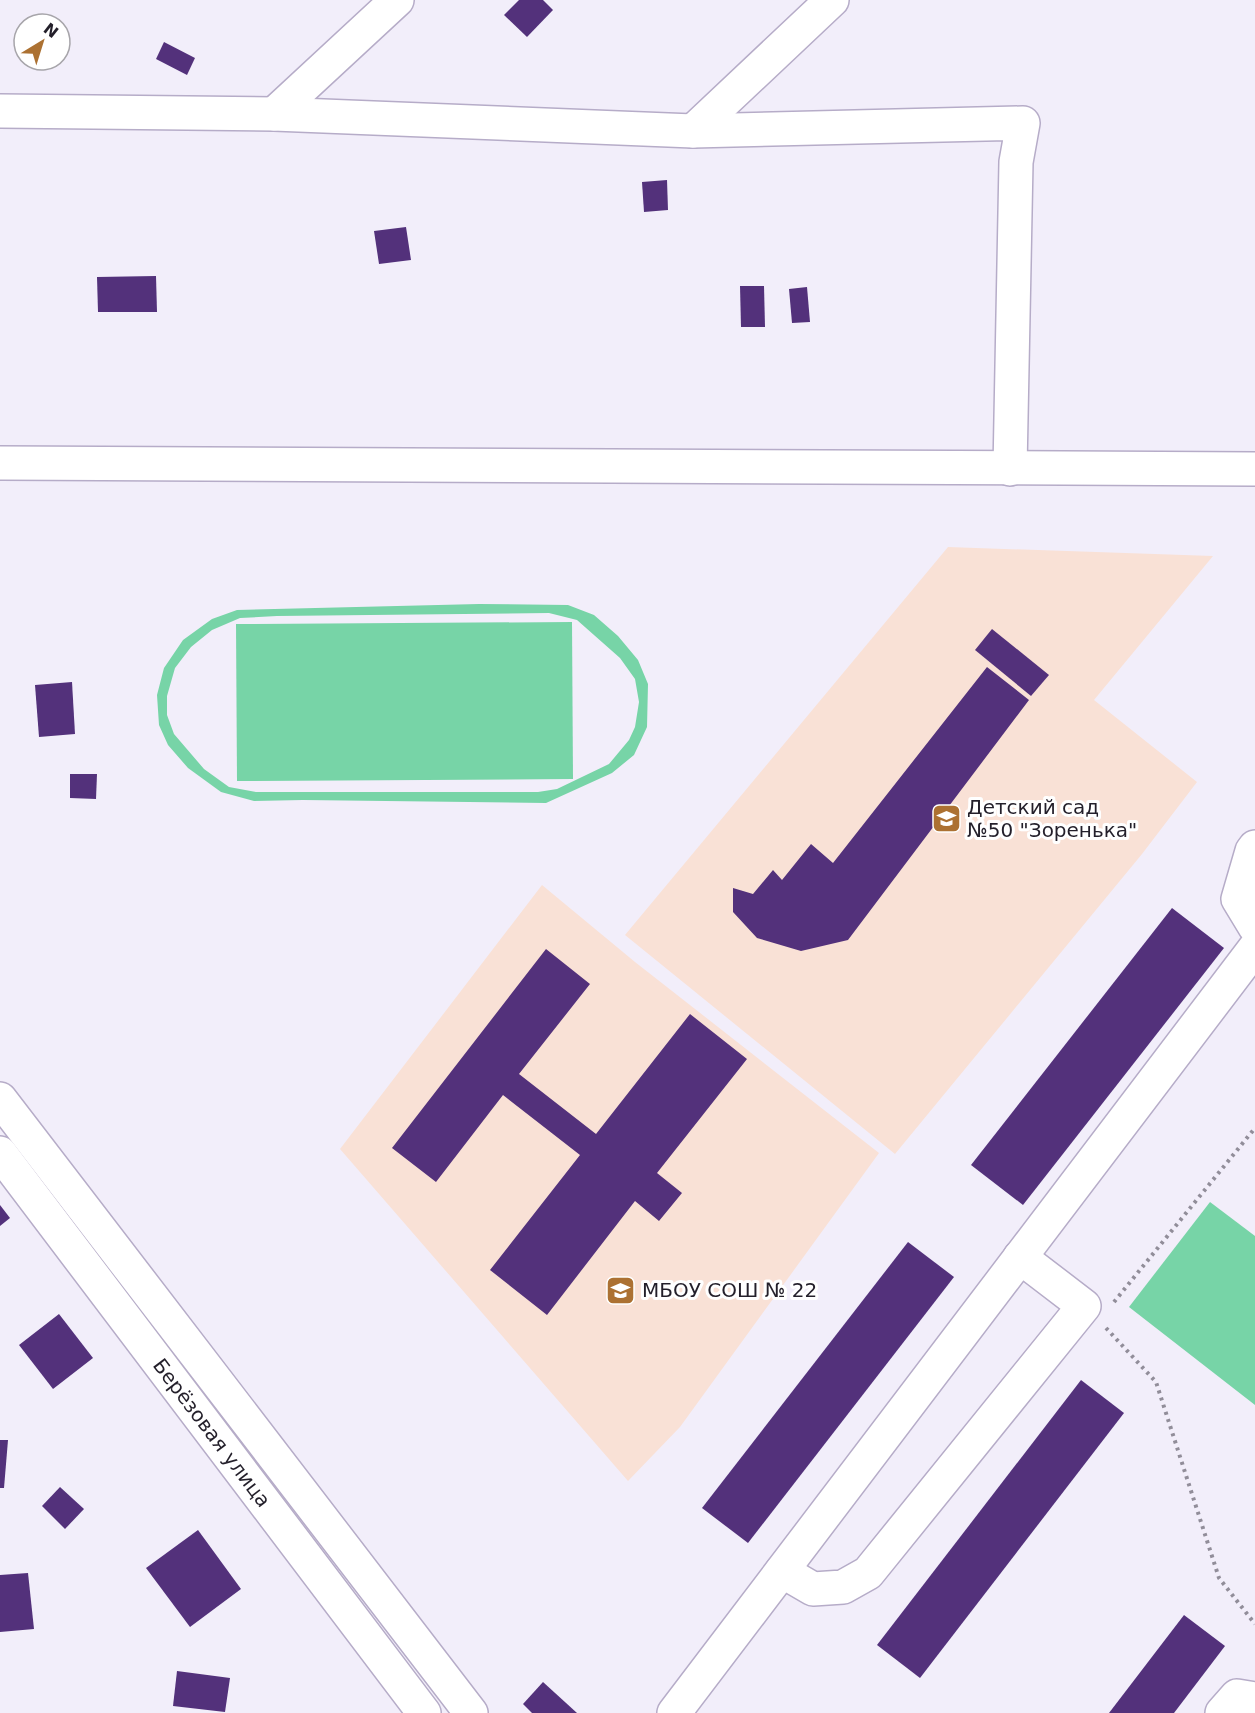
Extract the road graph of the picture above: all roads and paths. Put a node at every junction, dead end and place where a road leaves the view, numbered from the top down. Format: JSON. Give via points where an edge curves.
{"nodes":[{"id":1,"x":397,"y":0,"type":"edge"},
{"id":2,"x":832,"y":0,"type":"edge"},
{"id":3,"x":0,"y":111,"type":"edge"},
{"id":4,"x":274,"y":114,"type":"junction"},
{"id":5,"x":693,"y":131,"type":"junction"},
{"id":6,"x":0,"y":463,"type":"edge"},
{"id":7,"x":1010,"y":469,"type":"junction"},
{"id":8,"x":1255,"y":469,"type":"edge"},
{"id":9,"x":1255,"y":847,"type":"edge"},
{"id":10,"x":1255,"y":927,"type":"edge"},
{"id":11,"x":1255,"y":948,"type":"edge"},
{"id":12,"x":0,"y":1099,"type":"edge"},
{"id":13,"x":1255,"y":1128,"type":"edge"},
{"id":14,"x":0,"y":1153,"type":"edge"},
{"id":15,"x":1020,"y":1257,"type":"junction"},
{"id":16,"x":1092,"y":1313,"type":"junction"},
{"id":17,"x":782,"y":1571,"type":"junction"},
{"id":18,"x":1255,"y":1624,"type":"edge"},
{"id":19,"x":1255,"y":1699,"type":"edge"},
{"id":20,"x":424,"y":1713,"type":"edge"},
{"id":21,"x":471,"y":1713,"type":"edge"},
{"id":22,"x":674,"y":1713,"type":"edge"},
{"id":23,"x":1222,"y":1713,"type":"edge"}],
"edges":[{"from":1,"to":4,"type":"street"},
{"from":2,"to":5,"type":"street"},
{"from":3,"to":4,"type":"street"},
{"from":4,"to":5,"type":"street"},
{"from":5,"to":7,"type":"street","via":[[1023,123],[1016,162]]},
{"from":6,"to":7,"type":"street"},
{"from":7,"to":8,"type":"street"},
{"from":9,"to":10,"type":"street","via":[[1238,900]]},
{"from":11,"to":15,"type":"street"},
{"from":12,"to":21,"type":"street"},
{"from":13,"to":16,"type":"path"},
{"from":14,"to":20,"type":"street","name":"Берёзовая улица"},
{"from":15,"to":16,"type":"street"},
{"from":15,"to":17,"type":"street"},
{"from":16,"to":17,"type":"street","via":[[868,1573],[843,1587],[813,1589]]},
{"from":16,"to":18,"type":"path","via":[[1156,1382],[1219,1578]]},
{"from":17,"to":22,"type":"street"},
{"from":19,"to":23,"type":"street","via":[[1236,1696]]}]}
